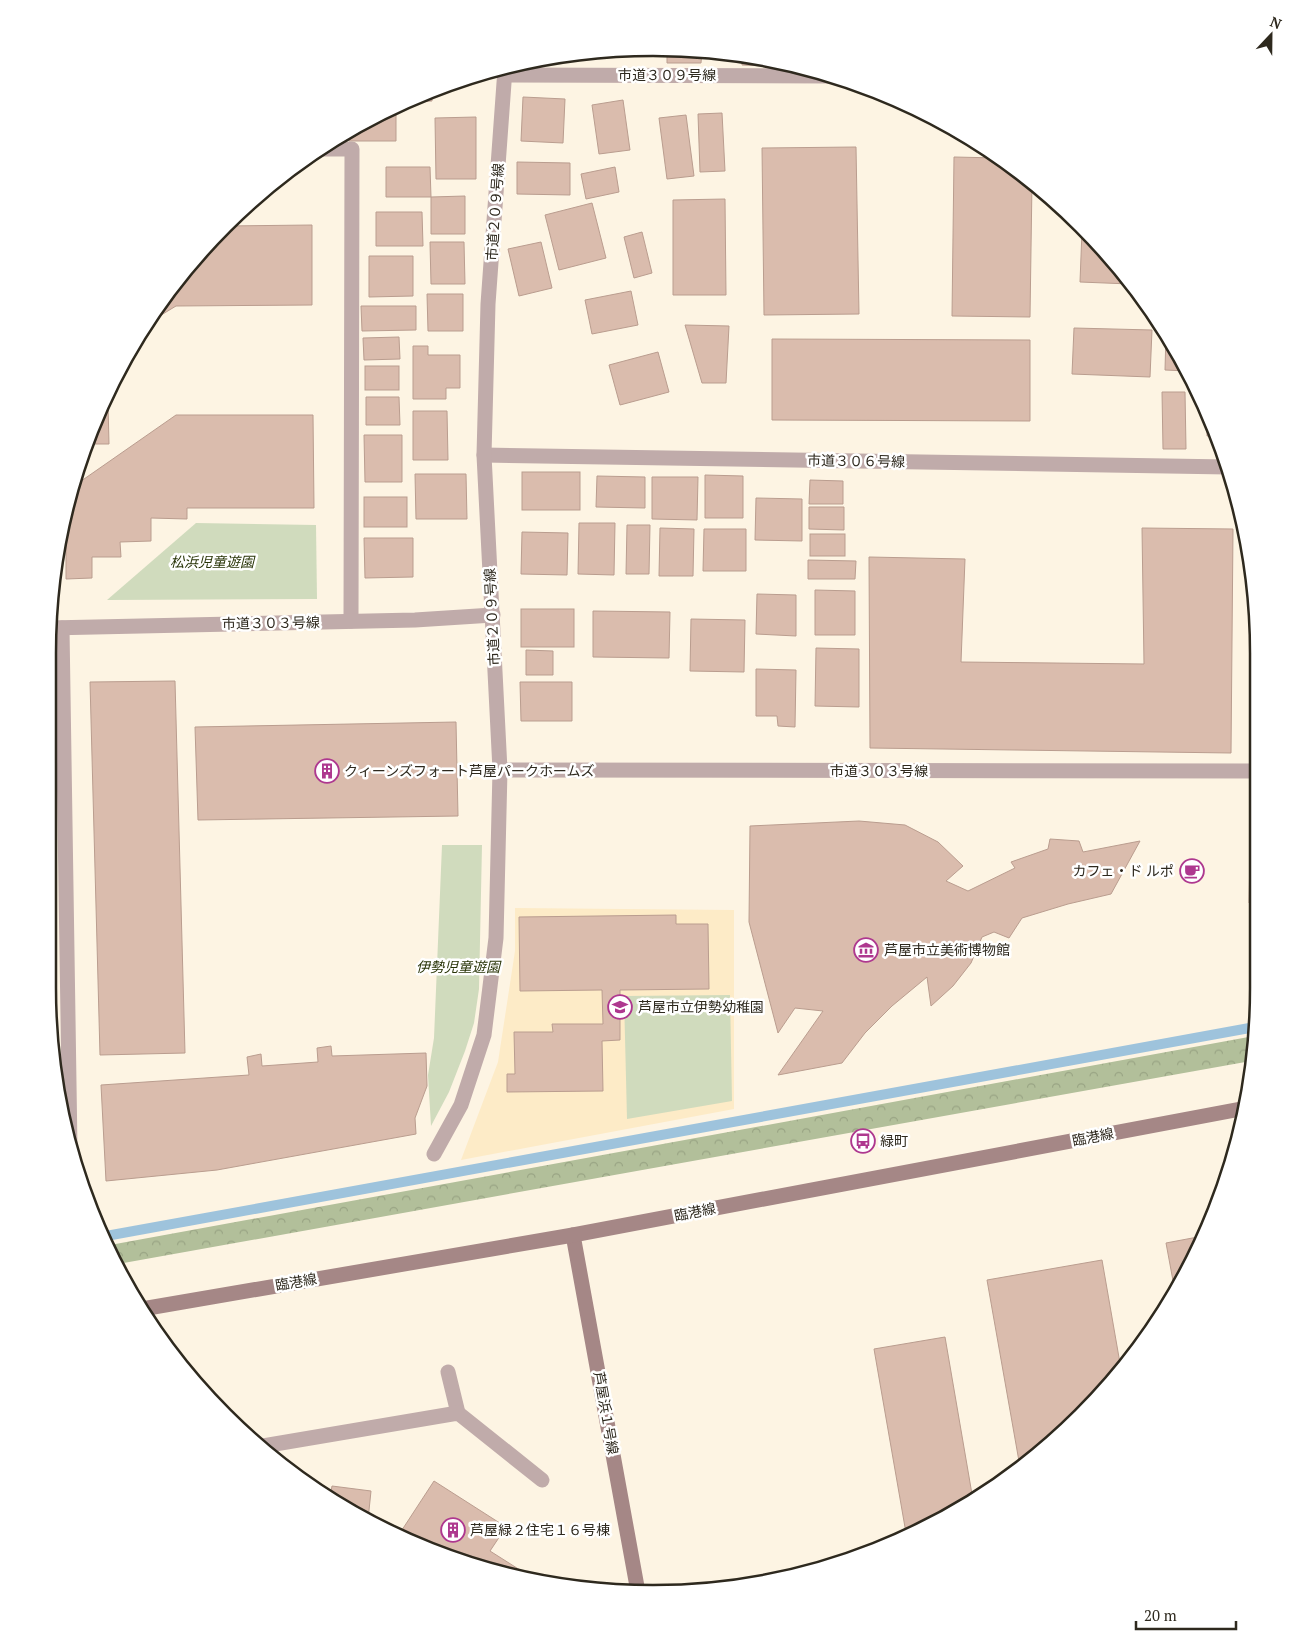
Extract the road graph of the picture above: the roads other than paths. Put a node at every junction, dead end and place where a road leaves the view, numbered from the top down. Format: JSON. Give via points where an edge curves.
{"nodes":[{"id":1,"x":519,"y":72,"type":"edge"},
{"id":2,"x":505,"y":76,"type":"edge"},
{"id":3,"x":801,"y":76,"type":"edge"},
{"id":4,"x":333,"y":150,"type":"edge"},
{"id":5,"x":484,"y":455,"type":"junction"},
{"id":6,"x":1220,"y":467,"type":"edge"},
{"id":7,"x":493,"y":615,"type":"junction"},
{"id":8,"x":351,"y":621,"type":"junction"},
{"id":9,"x":57,"y":628,"type":"edge"},
{"id":10,"x":56,"y":663,"type":"edge"},
{"id":11,"x":500,"y":770,"type":"junction"},
{"id":12,"x":1250,"y":771,"type":"edge"},
{"id":13,"x":69,"y":1108,"type":"edge"},
{"id":14,"x":1237,"y":1110,"type":"edge"},
{"id":15,"x":434,"y":1154,"type":"dead end"},
{"id":16,"x":573,"y":1235,"type":"junction"},
{"id":17,"x":149,"y":1308,"type":"edge"},
{"id":18,"x":448,"y":1372,"type":"dead end"},
{"id":19,"x":458,"y":1413,"type":"junction"},
{"id":20,"x":270,"y":1445,"type":"edge"},
{"id":21,"x":542,"y":1480,"type":"dead end"},
{"id":22,"x":637,"y":1584,"type":"edge"}],
"edges":[{"from":1,"to":3,"type":"street","name":"市道３０９号線"},
{"from":2,"to":5,"type":"street","name":"市道２０９号線","via":[[488,304]]},
{"from":4,"to":8,"type":"street","via":[[352,149]]},
{"from":5,"to":6,"type":"street","name":"市道３０６号線"},
{"from":5,"to":7,"type":"street","name":"市道２０９号線"},
{"from":7,"to":8,"type":"street","name":"市道３０３号線"},
{"from":7,"to":11,"type":"street","name":"市道２０９号線"},
{"from":8,"to":9,"type":"street","name":"市道３０３号線"},
{"from":10,"to":13,"type":"street"},
{"from":11,"to":12,"type":"street","name":"市道３０３号線"},
{"from":11,"to":15,"type":"street","name":"市道２０９号線","via":[[496,938],[484,1035],[461,1105]]},
{"from":14,"to":16,"type":"street","name":"臨港線"},
{"from":16,"to":17,"type":"street","name":"臨港線"},
{"from":16,"to":22,"type":"street","name":"芦屋浜１号線"},
{"from":18,"to":19,"type":"street"},
{"from":19,"to":20,"type":"street"},
{"from":19,"to":21,"type":"street"}]}
